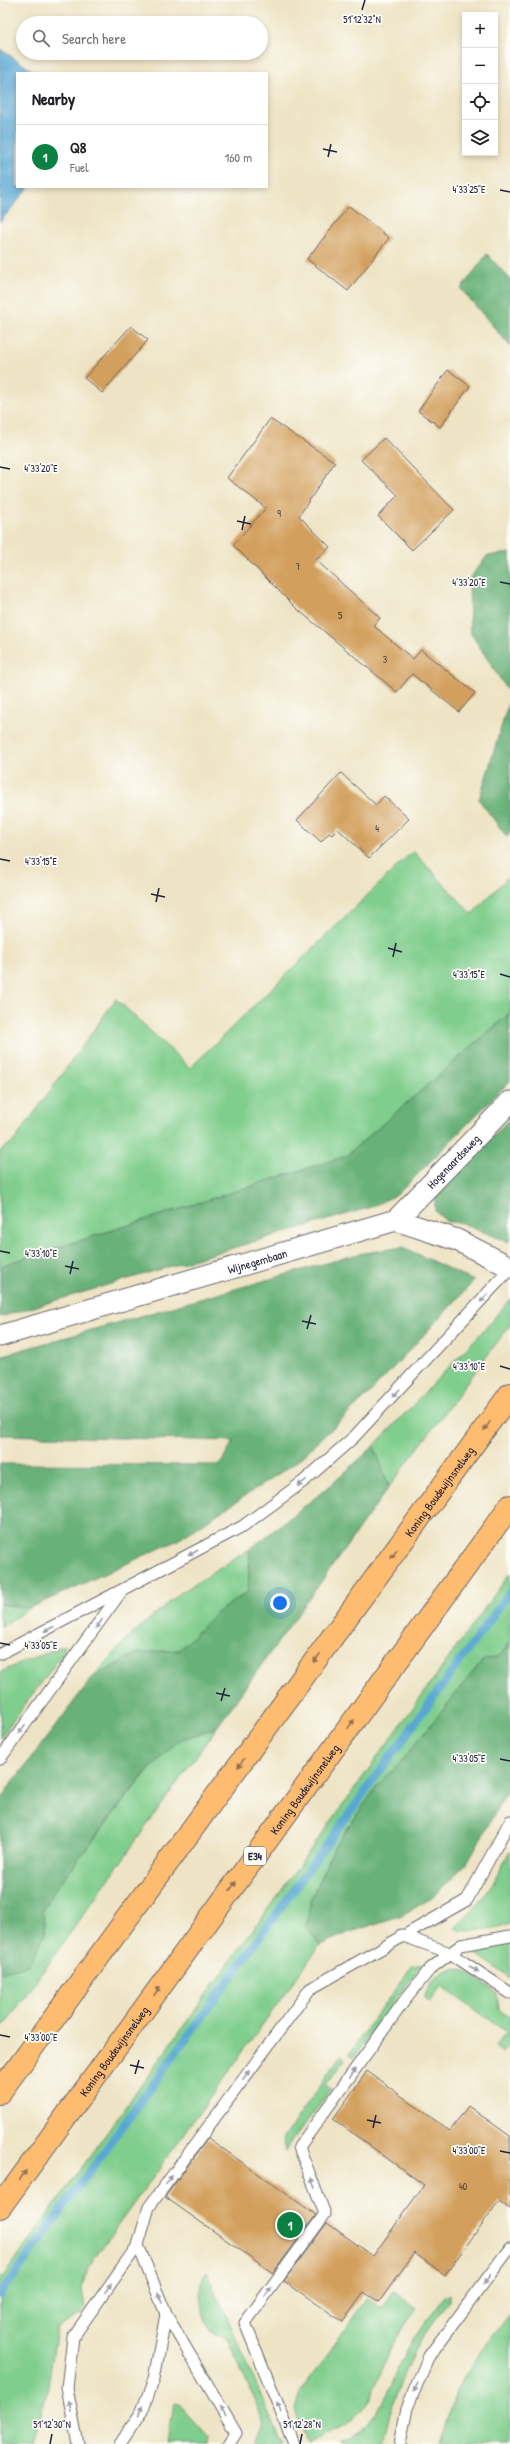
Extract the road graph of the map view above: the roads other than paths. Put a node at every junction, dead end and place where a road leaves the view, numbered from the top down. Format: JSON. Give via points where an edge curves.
{"nodes":[{"id":1,"x":510,"y":1102,"type":"edge"},
{"id":2,"x":396,"y":1220,"type":"junction"},
{"id":3,"x":510,"y":1268,"type":"edge"},
{"id":4,"x":0,"y":1336,"type":"edge"},
{"id":5,"x":510,"y":1394,"type":"edge"},
{"id":6,"x":510,"y":1506,"type":"edge"},
{"id":7,"x":121,"y":1592,"type":"junction"},
{"id":8,"x":0,"y":1654,"type":"edge"},
{"id":9,"x":0,"y":1759,"type":"edge"},
{"id":10,"x":510,"y":1821,"type":"edge"},
{"id":11,"x":401,"y":1935,"type":"junction"},
{"id":12,"x":510,"y":1936,"type":"edge"},
{"id":13,"x":450,"y":1953,"type":"junction"},
{"id":14,"x":510,"y":1993,"type":"edge"},
{"id":15,"x":0,"y":2092,"type":"edge"},
{"id":16,"x":0,"y":2207,"type":"edge"},
{"id":17,"x":138,"y":2245,"type":"junction"},
{"id":18,"x":510,"y":2248,"type":"edge"},
{"id":19,"x":166,"y":2314,"type":"junction"},
{"id":20,"x":236,"y":2433,"type":"junction"},
{"id":21,"x":78,"y":2444,"type":"edge"},
{"id":22,"x":120,"y":2444,"type":"edge"},
{"id":23,"x":229,"y":2444,"type":"edge"},
{"id":24,"x":242,"y":2444,"type":"edge"},
{"id":25,"x":294,"y":2444,"type":"edge"},
{"id":26,"x":400,"y":2444,"type":"edge"}],
"edges":[{"from":1,"to":2,"type":"street","name":"Hogenaardseweg"},
{"from":2,"to":3,"type":"street","via":[[457,1240]]},
{"from":2,"to":4,"type":"street","name":"Wijnegembaan"},
{"from":3,"to":7,"type":"lane","one_way":true,"via":[[354,1437],[304,1481],[243,1526]]},
{"from":5,"to":15,"type":"highway","name":"Koning Boudewijnsnelweg","one_way":true},
{"from":16,"to":6,"type":"highway","name":"Koning Boudewijnsnelweg","number":"E34","one_way":true},
{"from":7,"to":8,"type":"lane","one_way":true},
{"from":7,"to":9,"type":"lane","one_way":true},
{"from":10,"to":11,"type":"lane","via":[[467,1900]]},
{"from":11,"to":13,"type":"lane"},
{"from":17,"to":11,"type":"lane","one_way":true,"via":[[149,2207],[310,1989]]},
{"from":12,"to":13,"type":"lane","via":[[470,1942]]},
{"from":13,"to":14,"type":"lane","one_way":true},
{"from":25,"to":13,"type":"lane","one_way":true,"via":[[245,2323],[325,2214],[299,2148],[405,2000],[430,1969]]},
{"from":19,"to":17,"type":"lane","one_way":true},
{"from":21,"to":17,"type":"lane","one_way":true,"via":[[67,2388],[73,2337]]},
{"from":18,"to":26,"type":"lane","one_way":true,"via":[[429,2356],[407,2408]]},
{"from":20,"to":19,"type":"lane","one_way":true},
{"from":22,"to":19,"type":"lane","one_way":true,"via":[[142,2411],[154,2379]]},
{"from":20,"to":23,"type":"lane"},
{"from":20,"to":24,"type":"lane"}]}
